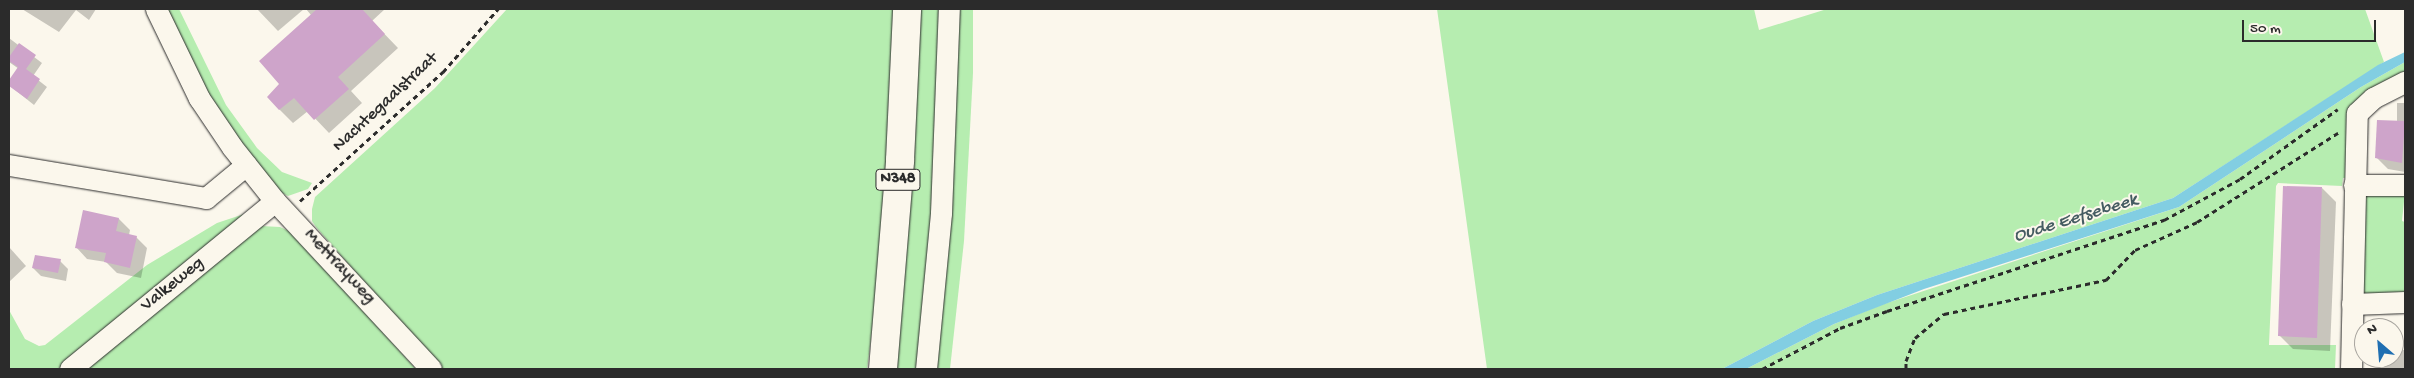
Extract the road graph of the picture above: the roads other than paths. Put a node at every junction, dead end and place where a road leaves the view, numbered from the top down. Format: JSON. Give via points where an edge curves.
{"nodes":[{"id":1,"x":156,"y":9,"type":"edge"},
{"id":2,"x":907,"y":9,"type":"edge"},
{"id":3,"x":948,"y":9,"type":"edge"},
{"id":4,"x":2405,"y":82,"type":"edge"},
{"id":5,"x":9,"y":165,"type":"edge"},
{"id":6,"x":246,"y":165,"type":"junction"},
{"id":7,"x":2354,"y":185,"type":"junction"},
{"id":8,"x":2405,"y":185,"type":"edge"},
{"id":9,"x":282,"y":206,"type":"junction"},
{"id":10,"x":2405,"y":302,"type":"edge"},
{"id":11,"x":2352,"y":304,"type":"junction"},
{"id":12,"x":880,"y":363,"type":"edge"},
{"id":13,"x":70,"y":369,"type":"edge"},
{"id":14,"x":431,"y":369,"type":"edge"},
{"id":15,"x":926,"y":369,"type":"edge"},
{"id":16,"x":2350,"y":369,"type":"edge"}],
"edges":[{"from":1,"to":6,"type":"street","name":"Mettrayweg","via":[[199,98]]},
{"from":2,"to":12,"type":"main road","number":"N348","via":[[900,160]]},
{"from":3,"to":15,"type":"street","via":[[941,213]]},
{"from":4,"to":7,"type":"street","via":[[2360,106],[2356,124]]},
{"from":5,"to":6,"type":"street","via":[[206,198]]},
{"from":6,"to":9,"type":"street","name":"Mettrayweg"},
{"from":7,"to":8,"type":"street"},
{"from":7,"to":11,"type":"street"},
{"from":9,"to":13,"type":"street","name":"Valkeweg"},
{"from":9,"to":14,"type":"street","name":"Mettrayweg"},
{"from":10,"to":11,"type":"street"},
{"from":11,"to":16,"type":"street"}]}
